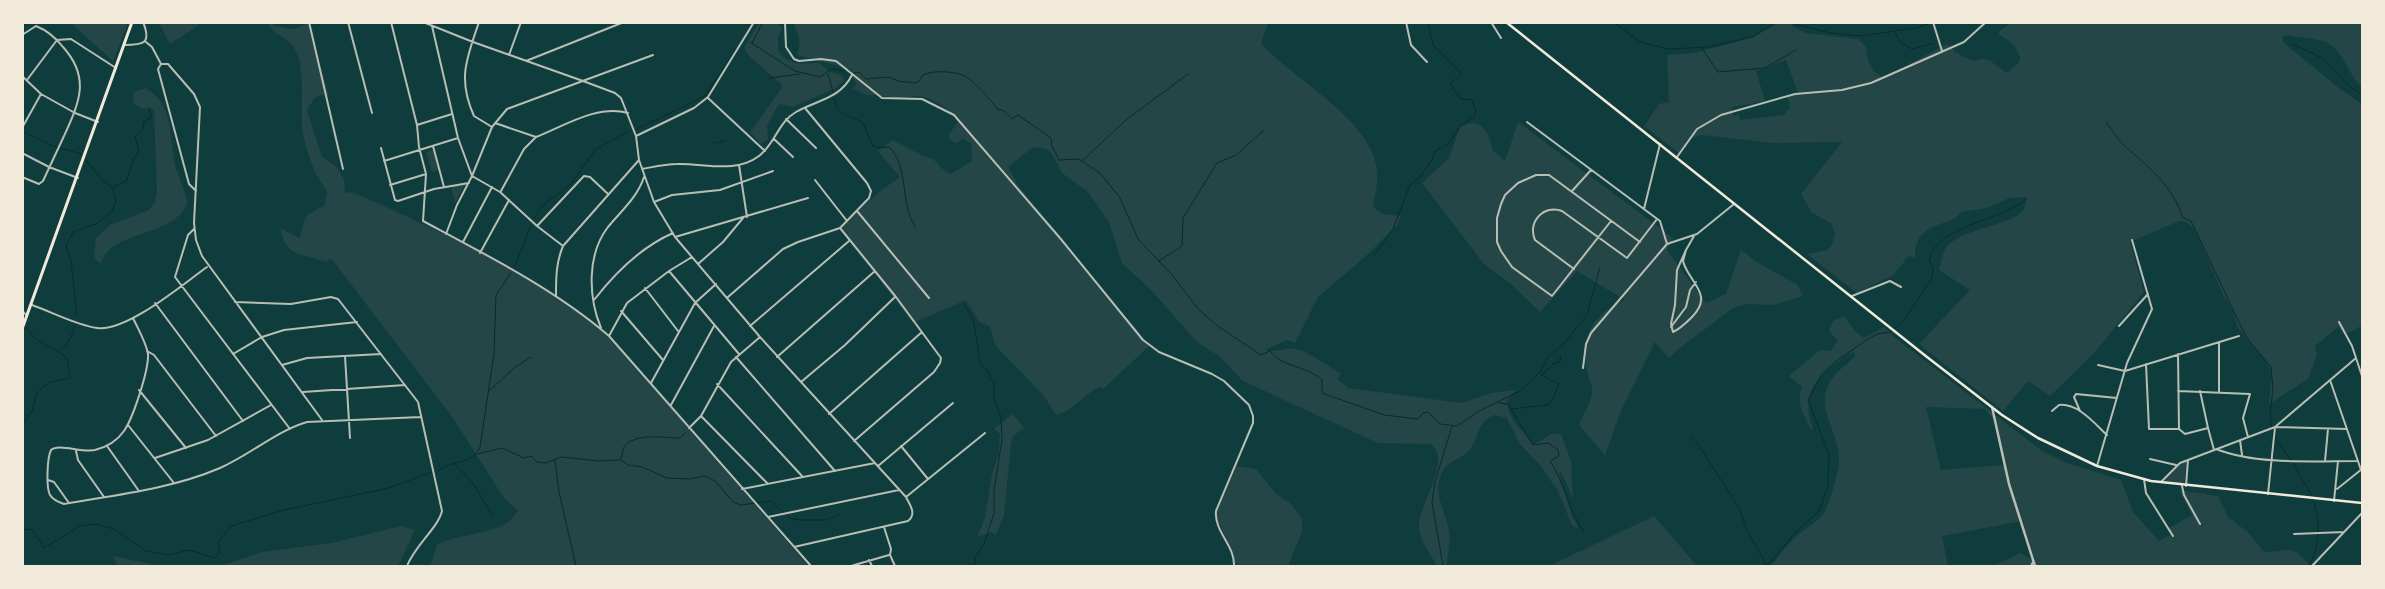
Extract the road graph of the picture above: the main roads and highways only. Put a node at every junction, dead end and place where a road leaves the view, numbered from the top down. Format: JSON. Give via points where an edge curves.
{"nodes":[{"id":1,"x":132,"y":22,"type":"edge"},
{"id":2,"x":1506,"y":22,"type":"edge"},
{"id":3,"x":22,"y":330,"type":"edge"},
{"id":4,"x":2362,"y":503,"type":"edge"}],
"edges":[{"from":1,"to":3,"type":"main road"},
{"from":2,"to":4,"type":"main road","via":[[1992,407],[2038,438],[2097,466],[2161,483]]}]}
